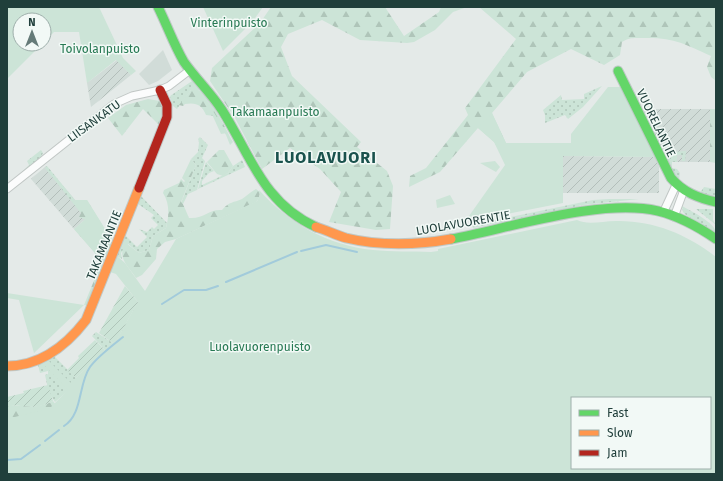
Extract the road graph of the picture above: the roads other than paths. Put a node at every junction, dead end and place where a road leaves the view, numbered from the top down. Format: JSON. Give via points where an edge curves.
{"nodes":[{"id":1,"x":158,"y":7,"type":"edge"},
{"id":2,"x":190,"y":70,"type":"junction"},
{"id":3,"x":618,"y":71,"type":"dead end"},
{"id":4,"x":160,"y":90,"type":"junction"},
{"id":5,"x":680,"y":187,"type":"junction"},
{"id":6,"x":7,"y":189,"type":"edge"},
{"id":7,"x":716,"y":202,"type":"edge"},
{"id":8,"x":663,"y":213,"type":"junction"},
{"id":9,"x":674,"y":217,"type":"junction"},
{"id":10,"x":716,"y":239,"type":"edge"},
{"id":11,"x":7,"y":366,"type":"edge"}],
"edges":[{"from":1,"to":2,"type":"street","name":"LUOLAVUORENTIE"},
{"from":2,"to":4,"type":"street","name":"LIISANKATU"},
{"from":2,"to":8,"type":"street","name":"LUOLAVUORENTIE","via":[[222,111],[260,180],[270,193],[295,215],[339,236],[375,243],[402,244],[454,238],[591,211],[624,209]]},
{"from":3,"to":5,"type":"street","name":"VUORELANTIE","via":[[664,166]]},
{"from":4,"to":6,"type":"street","name":"LIISANKATU","via":[[132,96],[114,104]]},
{"from":4,"to":11,"type":"street","name":"TAKAMAANTIE","via":[[168,109],[166,122],[86,320],[67,341],[46,355],[26,364]]},
{"from":5,"to":7,"type":"street","via":[[699,198]]},
{"from":5,"to":8,"type":"street"},
{"from":5,"to":9,"type":"street"},
{"from":8,"to":9,"type":"street","name":"LUOLAVUORENTIE"},
{"from":9,"to":10,"type":"street","name":"LUOLAVUORENTIE"}]}
